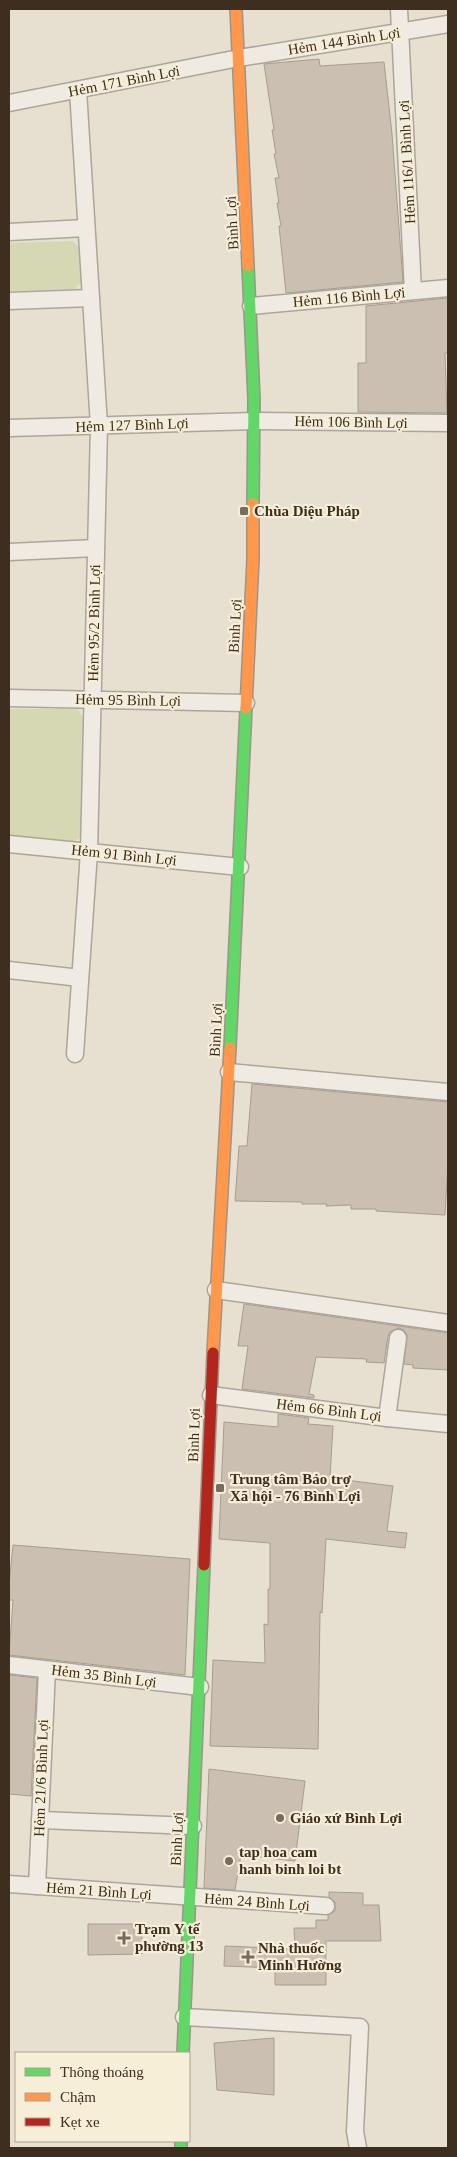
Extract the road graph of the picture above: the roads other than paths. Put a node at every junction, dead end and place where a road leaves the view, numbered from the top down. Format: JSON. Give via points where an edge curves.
{"nodes":[{"id":1,"x":236,"y":9,"type":"edge"},
{"id":2,"x":399,"y":9,"type":"edge"},
{"id":3,"x":448,"y":24,"type":"edge"},
{"id":4,"x":401,"y":33,"type":"junction"},
{"id":5,"x":239,"y":58,"type":"junction"},
{"id":6,"x":78,"y":90,"type":"junction"},
{"id":7,"x":9,"y":103,"type":"edge"},
{"id":8,"x":86,"y":228,"type":"junction"},
{"id":9,"x":9,"y":232,"type":"edge"},
{"id":10,"x":448,"y":288,"type":"edge"},
{"id":11,"x":414,"y":291,"type":"junction"},
{"id":12,"x":91,"y":298,"type":"junction"},
{"id":13,"x":9,"y":301,"type":"edge"},
{"id":14,"x":251,"y":306,"type":"junction"},
{"id":15,"x":255,"y":421,"type":"junction"},
{"id":16,"x":448,"y":423,"type":"edge"},
{"id":17,"x":99,"y":426,"type":"junction"},
{"id":18,"x":9,"y":428,"type":"edge"},
{"id":19,"x":96,"y":548,"type":"junction"},
{"id":20,"x":9,"y":552,"type":"edge"},
{"id":21,"x":9,"y":698,"type":"edge"},
{"id":22,"x":92,"y":699,"type":"junction"},
{"id":23,"x":246,"y":703,"type":"junction"},
{"id":24,"x":9,"y":844,"type":"edge"},
{"id":25,"x":89,"y":852,"type":"junction"},
{"id":26,"x":240,"y":867,"type":"junction"},
{"id":27,"x":9,"y":970,"type":"edge"},
{"id":28,"x":80,"y":978,"type":"junction"},
{"id":29,"x":75,"y":1054,"type":"dead end"},
{"id":30,"x":229,"y":1072,"type":"junction"},
{"id":31,"x":448,"y":1092,"type":"edge"},
{"id":32,"x":216,"y":1290,"type":"junction"},
{"id":33,"x":448,"y":1323,"type":"edge"},
{"id":34,"x":398,"y":1338,"type":"dead end"},
{"id":35,"x":211,"y":1394,"type":"junction"},
{"id":36,"x":387,"y":1418,"type":"junction"},
{"id":37,"x":448,"y":1424,"type":"edge"},
{"id":38,"x":9,"y":1665,"type":"edge"},
{"id":39,"x":47,"y":1670,"type":"junction"},
{"id":40,"x":200,"y":1687,"type":"junction"},
{"id":41,"x":40,"y":1820,"type":"junction"},
{"id":42,"x":192,"y":1826,"type":"junction"},
{"id":43,"x":9,"y":1884,"type":"edge"},
{"id":44,"x":37,"y":1886,"type":"junction"},
{"id":45,"x":189,"y":1897,"type":"junction"},
{"id":46,"x":326,"y":1906,"type":"dead end"},
{"id":47,"x":184,"y":2017,"type":"junction"},
{"id":48,"x":183,"y":2052,"type":"edge"},
{"id":49,"x":358,"y":2148,"type":"edge"}],
"edges":[{"from":1,"to":5,"type":"street","name":"Bình Lợi"},
{"from":2,"to":4,"type":"street","name":"Hẻm 116/1 Bình Lợi"},
{"from":3,"to":4,"type":"street","name":"Hẻm 144 Bình Lợi"},
{"from":4,"to":5,"type":"street","name":"Hẻm 144 Bình Lợi"},
{"from":4,"to":11,"type":"street","name":"Hẻm 116/1 Bình Lợi"},
{"from":5,"to":6,"type":"street","name":"Hẻm 171 Bình Lợi"},
{"from":5,"to":14,"type":"street","name":"Bình Lợi"},
{"from":6,"to":7,"type":"street","name":"Hẻm 171 Bình Lợi"},
{"from":6,"to":8,"type":"street","name":"Hẻm 95/2 Bình Lợi"},
{"from":8,"to":9,"type":"street"},
{"from":8,"to":12,"type":"street","name":"Hẻm 95/2 Bình Lợi"},
{"from":10,"to":11,"type":"street","name":"Hẻm 116 Bình Lợi"},
{"from":11,"to":14,"type":"street","name":"Hẻm 116 Bình Lợi"},
{"from":12,"to":13,"type":"street"},
{"from":12,"to":17,"type":"street","name":"Hẻm 95/2 Bình Lợi"},
{"from":14,"to":15,"type":"street","name":"Bình Lợi"},
{"from":15,"to":16,"type":"street","name":"Hẻm 106 Bình Lợi"},
{"from":15,"to":17,"type":"street","name":"Hẻm 127 Bình Lợi"},
{"from":15,"to":23,"type":"street","name":"Bình Lợi"},
{"from":17,"to":18,"type":"street","name":"Hẻm 127 Bình Lợi"},
{"from":17,"to":19,"type":"street","name":"Hẻm 95/2 Bình Lợi"},
{"from":19,"to":20,"type":"street","name":"Hẻm 95/2 Bình Lợi"},
{"from":19,"to":22,"type":"street","name":"Hẻm 95/2 Bình Lợi"},
{"from":21,"to":22,"type":"street","name":"Hẻm 95 Bình Lợi"},
{"from":22,"to":23,"type":"street","name":"Hẻm 95 Bình Lợi"},
{"from":22,"to":25,"type":"street","name":"Hẻm 95/2 Bình Lợi"},
{"from":23,"to":26,"type":"street","name":"Bình Lợi"},
{"from":24,"to":25,"type":"street","name":"Hẻm 91 Bình Lợi"},
{"from":25,"to":26,"type":"street","name":"Hẻm 91 Bình Lợi"},
{"from":25,"to":28,"type":"street","name":"Hẻm 95/2 Bình Lợi"},
{"from":26,"to":30,"type":"street","name":"Bình Lợi"},
{"from":27,"to":28,"type":"street"},
{"from":28,"to":29,"type":"street","name":"Hẻm 95/2 Bình Lợi"},
{"from":30,"to":31,"type":"street"},
{"from":30,"to":32,"type":"street","name":"Bình Lợi"},
{"from":32,"to":33,"type":"street"},
{"from":32,"to":35,"type":"street","name":"Bình Lợi"},
{"from":34,"to":36,"type":"street"},
{"from":35,"to":36,"type":"street","name":"Hẻm 66 Bình Lợi"},
{"from":35,"to":40,"type":"street","name":"Bình Lợi"},
{"from":36,"to":37,"type":"street","name":"Hẻm 66 Bình Lợi"},
{"from":38,"to":39,"type":"street","name":"Hẻm 35 Bình Lợi"},
{"from":39,"to":40,"type":"street","name":"Hẻm 35 Bình Lợi"},
{"from":39,"to":41,"type":"street","name":"Hẻm 21/6 Bình Lợi"},
{"from":40,"to":42,"type":"street","name":"Bình Lợi"},
{"from":41,"to":42,"type":"street"},
{"from":41,"to":44,"type":"street","name":"Hẻm 21/6 Bình Lợi"},
{"from":42,"to":45,"type":"street","name":"Bình Lợi"},
{"from":43,"to":44,"type":"street","name":"Hẻm 21 Bình Lợi"},
{"from":44,"to":45,"type":"street","name":"Hẻm 21 Bình Lợi"},
{"from":45,"to":46,"type":"street","name":"Hẻm 24 Bình Lợi"},
{"from":45,"to":47,"type":"street","name":"Bình Lợi"},
{"from":47,"to":48,"type":"street","name":"Bình Lợi"},
{"from":47,"to":49,"type":"street","via":[[360,2027],[355,2131]]}]}
